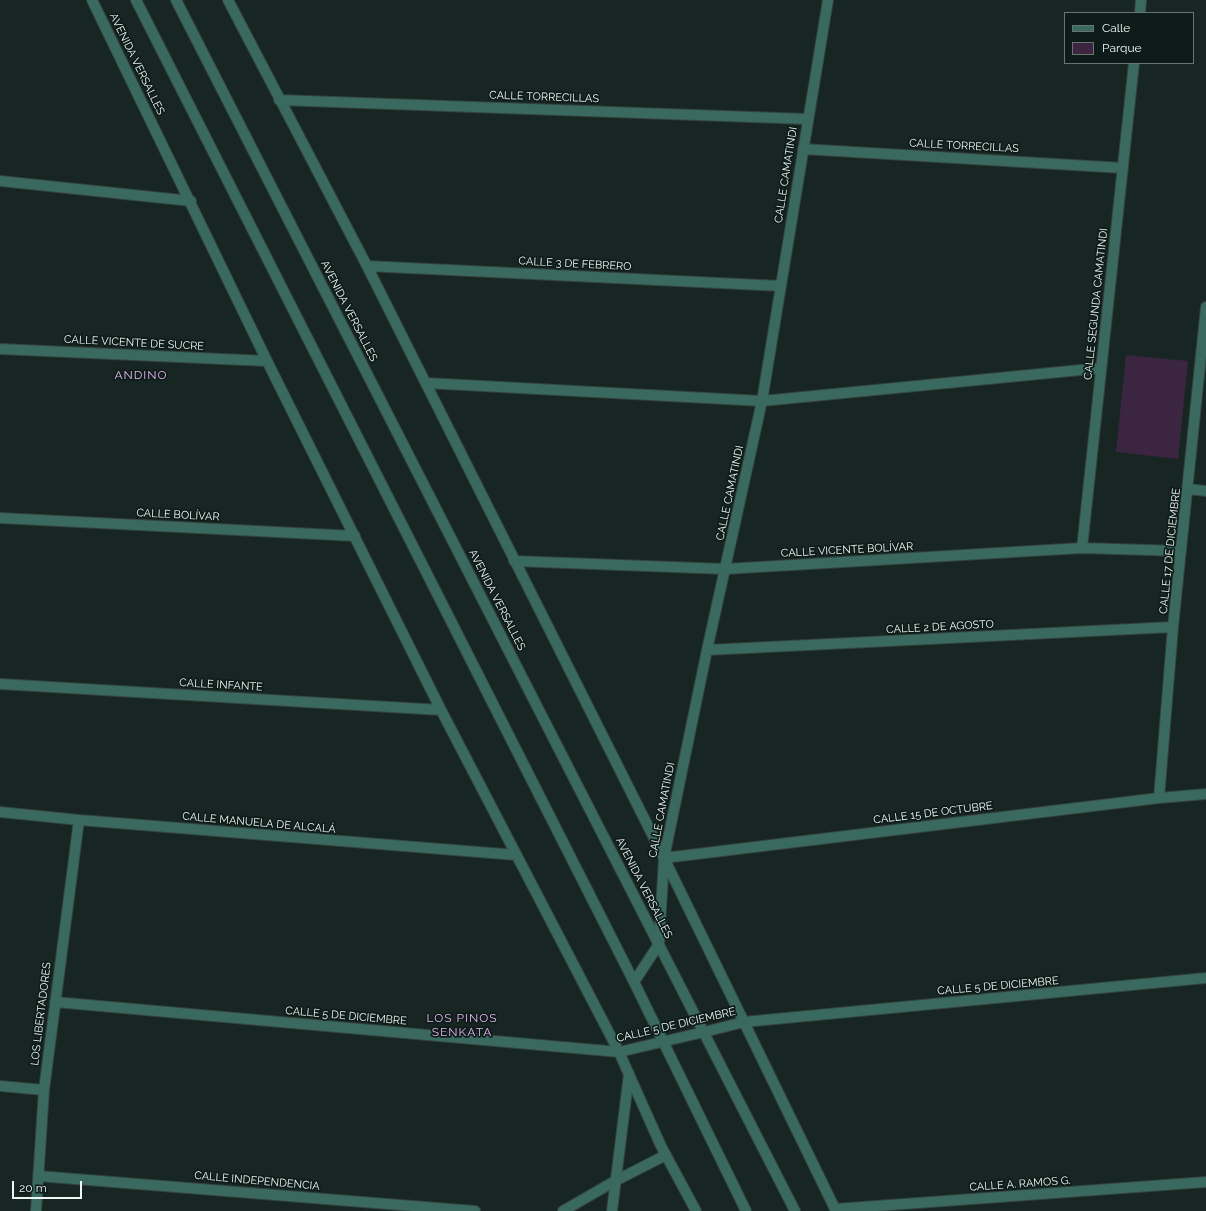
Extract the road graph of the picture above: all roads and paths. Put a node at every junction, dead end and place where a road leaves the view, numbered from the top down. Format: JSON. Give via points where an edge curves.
{"nodes":[{"id":1,"x":92,"y":0,"type":"edge"},
{"id":2,"x":136,"y":0,"type":"edge"},
{"id":3,"x":176,"y":0,"type":"edge"},
{"id":4,"x":228,"y":0,"type":"edge"},
{"id":5,"x":828,"y":0,"type":"edge"},
{"id":6,"x":1141,"y":0,"type":"edge"},
{"id":7,"x":1140,"y":12,"type":"edge"},
{"id":8,"x":1134,"y":64,"type":"edge"},
{"id":9,"x":279,"y":100,"type":"junction"},
{"id":10,"x":807,"y":118,"type":"junction"},
{"id":11,"x":803,"y":149,"type":"junction"},
{"id":12,"x":1123,"y":168,"type":"junction"},
{"id":13,"x":0,"y":181,"type":"edge"},
{"id":14,"x":191,"y":201,"type":"junction"},
{"id":15,"x":367,"y":266,"type":"junction"},
{"id":16,"x":781,"y":286,"type":"junction"},
{"id":17,"x":1206,"y":307,"type":"edge"},
{"id":18,"x":0,"y":349,"type":"edge"},
{"id":19,"x":267,"y":361,"type":"junction"},
{"id":20,"x":1101,"y":368,"type":"junction"},
{"id":21,"x":426,"y":383,"type":"junction"},
{"id":22,"x":762,"y":401,"type":"junction"},
{"id":23,"x":1189,"y":489,"type":"junction"},
{"id":24,"x":1206,"y":491,"type":"edge"},
{"id":25,"x":0,"y":518,"type":"edge"},
{"id":26,"x":355,"y":536,"type":"junction"},
{"id":27,"x":1082,"y":548,"type":"junction"},
{"id":28,"x":1181,"y":551,"type":"junction"},
{"id":29,"x":514,"y":561,"type":"junction"},
{"id":30,"x":725,"y":569,"type":"junction"},
{"id":31,"x":1173,"y":627,"type":"junction"},
{"id":32,"x":707,"y":650,"type":"junction"},
{"id":33,"x":0,"y":684,"type":"edge"},
{"id":34,"x":441,"y":710,"type":"junction"},
{"id":35,"x":1206,"y":794,"type":"edge"},
{"id":36,"x":1158,"y":798,"type":"junction"},
{"id":37,"x":0,"y":812,"type":"edge"},
{"id":38,"x":79,"y":820,"type":"junction"},
{"id":39,"x":516,"y":855,"type":"junction"},
{"id":40,"x":664,"y":858,"type":"junction"},
{"id":41,"x":659,"y":944,"type":"junction"},
{"id":42,"x":1206,"y":978,"type":"edge"},
{"id":43,"x":634,"y":982,"type":"junction"},
{"id":44,"x":55,"y":1002,"type":"junction"},
{"id":45,"x":744,"y":1022,"type":"junction"},
{"id":46,"x":704,"y":1032,"type":"junction"},
{"id":47,"x":663,"y":1041,"type":"junction"},
{"id":48,"x":619,"y":1052,"type":"junction"},
{"id":49,"x":629,"y":1074,"type":"junction"},
{"id":50,"x":0,"y":1086,"type":"edge"},
{"id":51,"x":44,"y":1090,"type":"junction"},
{"id":52,"x":666,"y":1155,"type":"junction"},
{"id":53,"x":38,"y":1176,"type":"junction"},
{"id":54,"x":616,"y":1181,"type":"junction"},
{"id":55,"x":1206,"y":1182,"type":"edge"},
{"id":56,"x":836,"y":1210,"type":"edge"},
{"id":57,"x":36,"y":1211,"type":"edge"},
{"id":58,"x":475,"y":1211,"type":"edge"},
{"id":59,"x":563,"y":1211,"type":"edge"},
{"id":60,"x":612,"y":1211,"type":"edge"},
{"id":61,"x":696,"y":1211,"type":"edge"},
{"id":62,"x":746,"y":1211,"type":"edge"},
{"id":63,"x":795,"y":1211,"type":"edge"}],
"edges":[{"from":1,"to":14,"type":"street","name":"AVENIDA VERSALLES"},
{"from":2,"to":43,"type":"street"},
{"from":3,"to":41,"type":"street","name":"AVENIDA VERSALLES"},
{"from":4,"to":9,"type":"street"},
{"from":5,"to":10,"type":"street","name":"CALLE CAMATINDI"},
{"from":6,"to":7,"type":"street"},
{"from":8,"to":12,"type":"street","name":"CALLE SEGUNDA CAMATINDI"},
{"from":9,"to":10,"type":"street","name":"CALLE TORRECILLAS"},
{"from":9,"to":15,"type":"street"},
{"from":10,"to":11,"type":"street","name":"CALLE CAMATINDI"},
{"from":11,"to":12,"type":"street","name":"CALLE TORRECILLAS"},
{"from":11,"to":16,"type":"street","name":"CALLE CAMATINDI"},
{"from":12,"to":20,"type":"street","name":"CALLE SEGUNDA CAMATINDI"},
{"from":13,"to":14,"type":"street"},
{"from":14,"to":19,"type":"street","name":"AVENIDA VERSALLES"},
{"from":15,"to":16,"type":"street","name":"CALLE 3 DE FEBRERO"},
{"from":15,"to":21,"type":"street"},
{"from":16,"to":22,"type":"street","name":"CALLE CAMATINDI"},
{"from":17,"to":23,"type":"street","name":"CALLE 17 DE DICIEMBRE"},
{"from":18,"to":19,"type":"street","name":"CALLE VICENTE DE SUCRE"},
{"from":19,"to":26,"type":"street","name":"AVENIDA VERSALLES"},
{"from":20,"to":22,"type":"street"},
{"from":20,"to":27,"type":"street","name":"CALLE SEGUNDA CAMATINDI"},
{"from":21,"to":22,"type":"street"},
{"from":21,"to":29,"type":"street"},
{"from":22,"to":30,"type":"street","name":"CALLE CAMATINDI"},
{"from":23,"to":24,"type":"street"},
{"from":23,"to":28,"type":"street","name":"CALLE 17 DE DICIEMBRE"},
{"from":25,"to":26,"type":"street","name":"CALLE BOLÍVAR"},
{"from":26,"to":34,"type":"street","name":"AVENIDA VERSALLES"},
{"from":27,"to":28,"type":"street","name":"CALLE VICENTE BOLÍVAR"},
{"from":27,"to":30,"type":"street","name":"CALLE VICENTE BOLÍVAR"},
{"from":28,"to":31,"type":"street","name":"CALLE 17 DE DICIEMBRE"},
{"from":29,"to":30,"type":"street","name":"CALLE VICENTE BOLÍVAR"},
{"from":29,"to":40,"type":"street"},
{"from":30,"to":32,"type":"street","name":"CALLE CAMATINDI"},
{"from":31,"to":32,"type":"street","name":"CALLE 2 DE AGOSTO"},
{"from":31,"to":36,"type":"street","name":"CALLE 17 DE DICIEMBRE"},
{"from":32,"to":40,"type":"street","name":"CALLE CAMATINDI"},
{"from":33,"to":34,"type":"street","name":"CALLE INFANTE"},
{"from":34,"to":39,"type":"street","name":"AVENIDA VERSALLES"},
{"from":35,"to":36,"type":"street","name":"CALLE 15 DE OCTUBRE"},
{"from":36,"to":40,"type":"street","name":"CALLE 15 DE OCTUBRE"},
{"from":37,"to":38,"type":"street","name":"CALLE MANUELA DE ALCALÁ"},
{"from":38,"to":39,"type":"street","name":"CALLE MANUELA DE ALCALÁ"},
{"from":38,"to":44,"type":"street","name":"LOS LIBERTADORES"},
{"from":39,"to":48,"type":"street","name":"AVENIDA VERSALLES"},
{"from":40,"to":41,"type":"street","name":"CALLE CAMATINDI"},
{"from":40,"to":45,"type":"street"},
{"from":41,"to":43,"type":"street"},
{"from":41,"to":46,"type":"street","name":"AVENIDA VERSALLES"},
{"from":42,"to":45,"type":"street","name":"CALLE 5 DE DICIEMBRE"},
{"from":43,"to":47,"type":"street"},
{"from":44,"to":48,"type":"street","name":"CALLE 5 DE DICIEMBRE"},
{"from":44,"to":51,"type":"street","name":"LOS LIBERTADORES"},
{"from":45,"to":46,"type":"street","name":"CALLE 5 DE DICIEMBRE"},
{"from":45,"to":56,"type":"street"},
{"from":46,"to":47,"type":"street","name":"CALLE 5 DE DICIEMBRE"},
{"from":46,"to":63,"type":"street","name":"AVENIDA VERSALLES"},
{"from":47,"to":48,"type":"street","name":"CALLE 5 DE DICIEMBRE"},
{"from":47,"to":62,"type":"street"},
{"from":48,"to":49,"type":"street","name":"AVENIDA VERSALLES"},
{"from":49,"to":52,"type":"street","name":"AVENIDA VERSALLES"},
{"from":49,"to":54,"type":"street"},
{"from":50,"to":51,"type":"street"},
{"from":51,"to":53,"type":"street","name":"LOS LIBERTADORES"},
{"from":52,"to":54,"type":"street"},
{"from":52,"to":61,"type":"street","name":"AVENIDA VERSALLES"},
{"from":53,"to":57,"type":"street","name":"LOS LIBERTADORES"},
{"from":53,"to":58,"type":"street","name":"CALLE INDEPENDENCIA"},
{"from":54,"to":59,"type":"street"},
{"from":54,"to":60,"type":"street"},
{"from":55,"to":56,"type":"street","name":"CALLE A. RAMOS G."}]}
